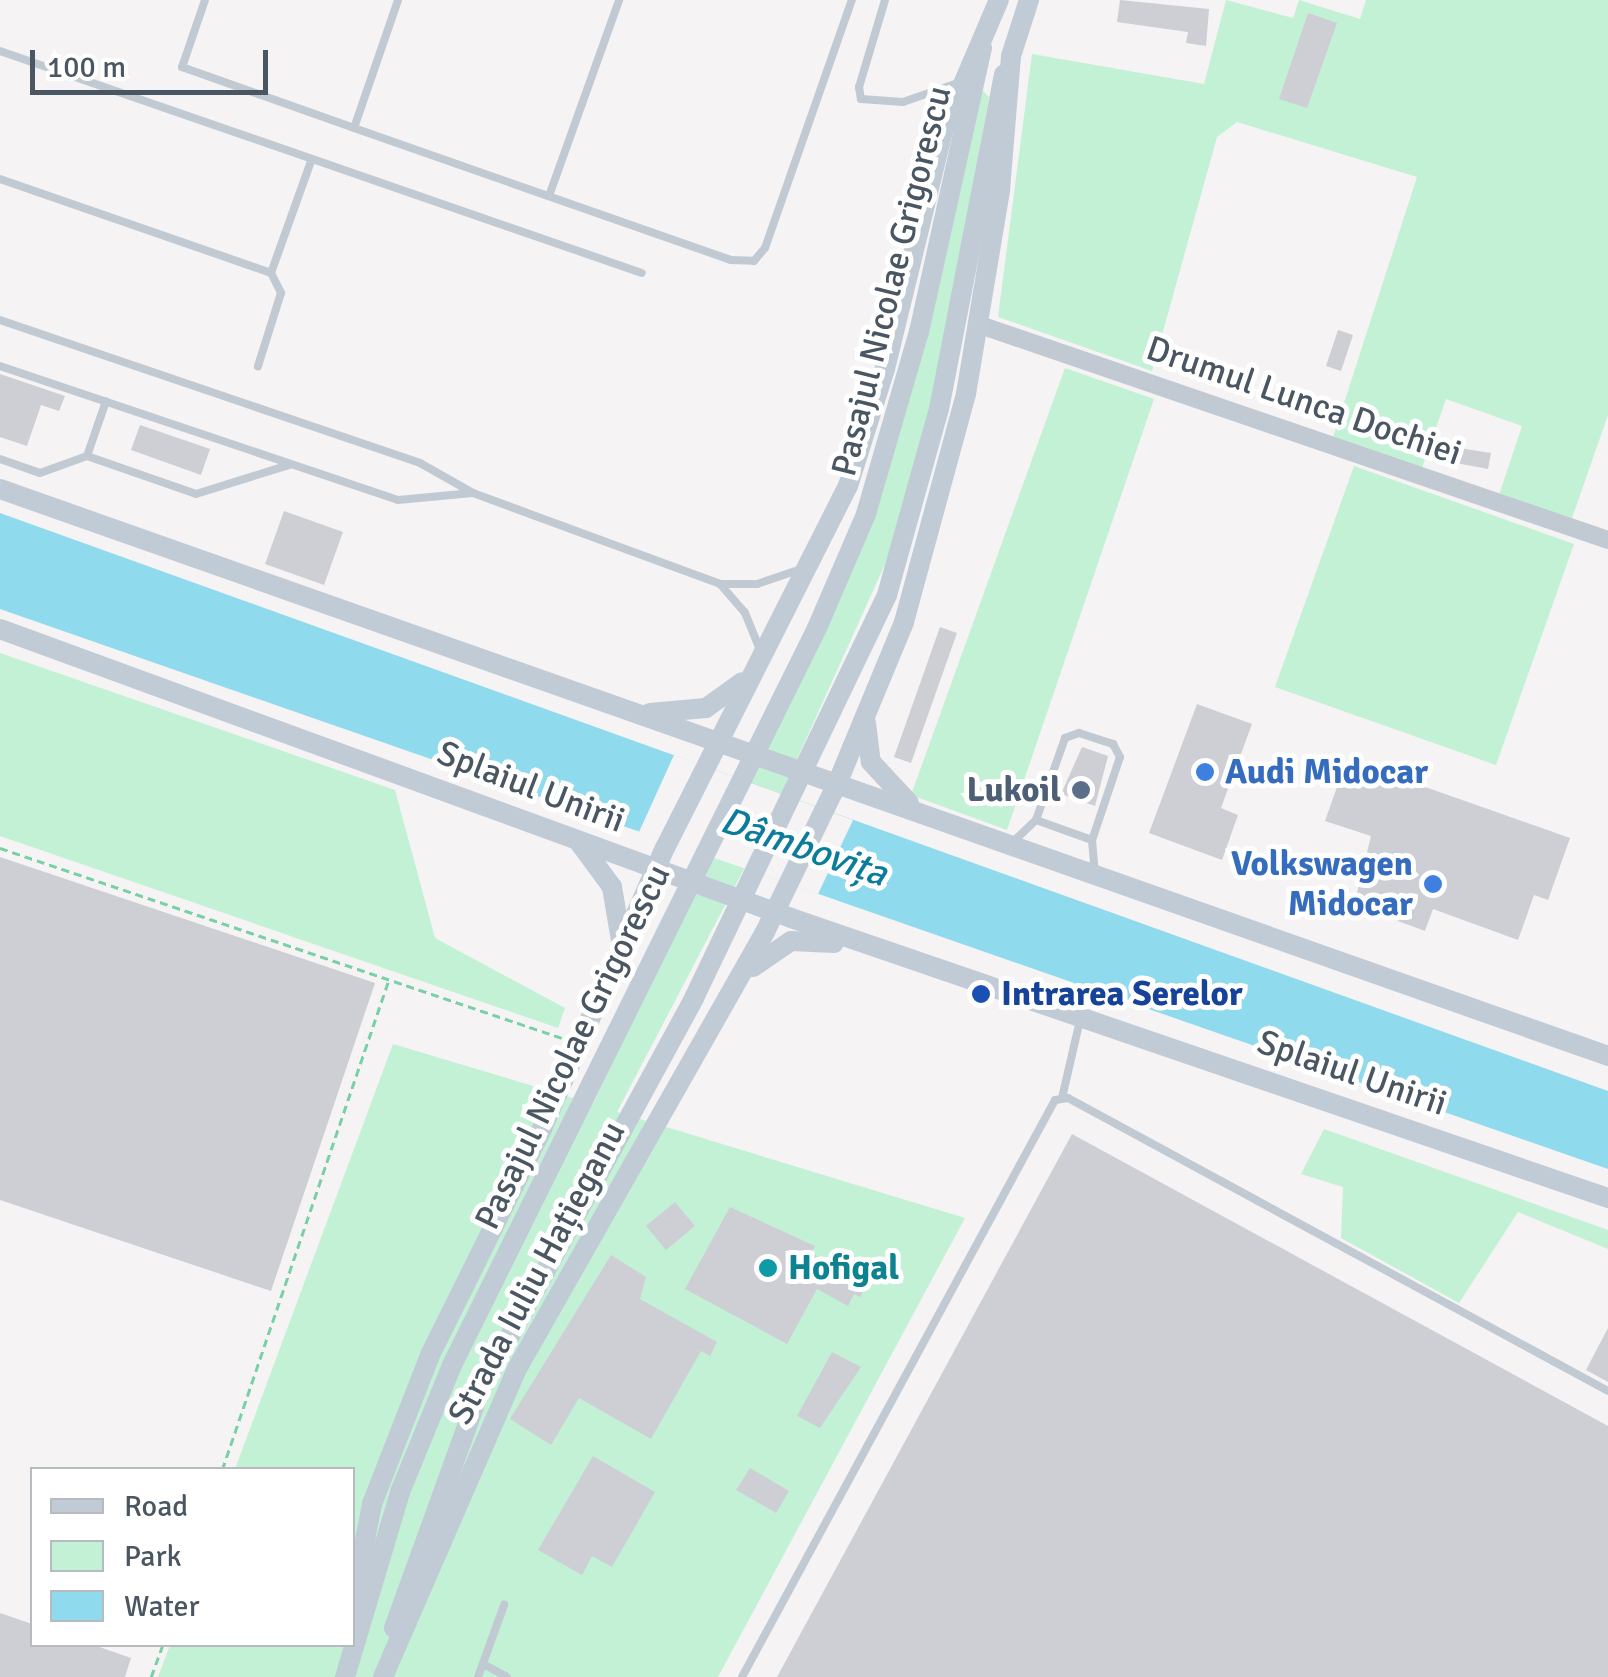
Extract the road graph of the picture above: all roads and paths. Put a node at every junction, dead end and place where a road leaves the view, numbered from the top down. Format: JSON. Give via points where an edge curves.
{"nodes":[{"id":1,"x":206,"y":0,"type":"edge"},
{"id":2,"x":398,"y":0,"type":"edge"},
{"id":3,"x":619,"y":0,"type":"edge"},
{"id":4,"x":852,"y":0,"type":"edge"},
{"id":5,"x":885,"y":0,"type":"edge"},
{"id":6,"x":999,"y":0,"type":"edge"},
{"id":7,"x":1029,"y":0,"type":"edge"},
{"id":8,"x":982,"y":48,"type":"junction"},
{"id":9,"x":0,"y":52,"type":"edge"},
{"id":10,"x":1011,"y":56,"type":"junction"},
{"id":11,"x":965,"y":78,"type":"junction"},
{"id":12,"x":354,"y":128,"type":"junction"},
{"id":13,"x":311,"y":160,"type":"junction"},
{"id":14,"x":0,"y":179,"type":"edge"},
{"id":15,"x":548,"y":196,"type":"junction"},
{"id":16,"x":271,"y":273,"type":"junction"},
{"id":17,"x":642,"y":273,"type":"dead end"},
{"id":18,"x":0,"y":320,"type":"edge"},
{"id":19,"x":980,"y":325,"type":"junction"},
{"id":20,"x":0,"y":366,"type":"edge"},
{"id":21,"x":258,"y":366,"type":"dead end"},
{"id":22,"x":106,"y":402,"type":"junction"},
{"id":23,"x":87,"y":456,"type":"junction"},
{"id":24,"x":0,"y":458,"type":"edge"},
{"id":25,"x":292,"y":464,"type":"junction"},
{"id":26,"x":0,"y":489,"type":"edge"},
{"id":27,"x":473,"y":492,"type":"junction"},
{"id":28,"x":1608,"y":540,"type":"edge"},
{"id":29,"x":814,"y":563,"type":"junction"},
{"id":30,"x":720,"y":584,"type":"junction"},
{"id":31,"x":0,"y":629,"type":"edge"},
{"id":32,"x":763,"y":658,"type":"junction"},
{"id":33,"x":636,"y":712,"type":"junction"},
{"id":34,"x":867,"y":712,"type":"junction"},
{"id":35,"x":718,"y":741,"type":"junction"},
{"id":36,"x":837,"y":784,"type":"junction"},
{"id":37,"x":918,"y":811,"type":"junction"},
{"id":38,"x":1036,"y":820,"type":"junction"},
{"id":39,"x":576,"y":838,"type":"junction"},
{"id":40,"x":1092,"y":840,"type":"junction"},
{"id":41,"x":1011,"y":844,"type":"junction"},
{"id":42,"x":0,"y":848,"type":"edge"},
{"id":43,"x":655,"y":869,"type":"junction"},
{"id":44,"x":1096,"y":874,"type":"junction"},
{"id":45,"x":775,"y":912,"type":"junction"},
{"id":46,"x":620,"y":947,"type":"junction"},
{"id":47,"x":891,"y":952,"type":"junction"},
{"id":48,"x":389,"y":978,"type":"junction"},
{"id":49,"x":735,"y":986,"type":"junction"},
{"id":50,"x":1084,"y":1014,"type":"junction"},
{"id":51,"x":578,"y":1044,"type":"junction"},
{"id":52,"x":1608,"y":1056,"type":"edge"},
{"id":53,"x":1062,"y":1098,"type":"junction"},
{"id":54,"x":1608,"y":1198,"type":"edge"},
{"id":55,"x":1608,"y":1391,"type":"edge"},
{"id":56,"x":223,"y":1467,"type":"edge"},
{"id":57,"x":355,"y":1590,"type":"edge"},
{"id":58,"x":504,"y":1605,"type":"dead end"},
{"id":59,"x":355,"y":1640,"type":"edge"},
{"id":60,"x":161,"y":1647,"type":"edge"},
{"id":61,"x":346,"y":1647,"type":"edge"},
{"id":62,"x":353,"y":1647,"type":"edge"},
{"id":63,"x":483,"y":1664,"type":"junction"},
{"id":64,"x":152,"y":1677,"type":"edge"},
{"id":65,"x":343,"y":1677,"type":"edge"},
{"id":66,"x":381,"y":1677,"type":"edge"},
{"id":67,"x":478,"y":1677,"type":"edge"},
{"id":68,"x":507,"y":1677,"type":"edge"},
{"id":69,"x":742,"y":1677,"type":"edge"}],
"edges":[{"from":1,"to":12,"type":"lane","via":[[182,66]]},
{"from":2,"to":12,"type":"lane"},
{"from":3,"to":15,"type":"lane"},
{"from":4,"to":15,"type":"lane","via":[[765,248],[754,261],[731,260]]},
{"from":5,"to":11,"type":"lane","via":[[859,86],[861,99],[903,102]]},
{"from":6,"to":8,"type":"main road"},
{"from":7,"to":10,"type":"main road"},
{"from":8,"to":11,"type":"main road","name":"Strada Iuliu Hațieganu"},
{"from":8,"to":59,"type":"main road","name":"Pasajul Nicolae Grigorescu","via":[[892,437],[856,539],[424,1429]]},
{"from":9,"to":13,"type":"lane"},
{"from":10,"to":19,"type":"main road","name":"Strada Iuliu Hațieganu","via":[[1007,140]]},
{"from":10,"to":66,"type":"main road","name":"Pasajul Nicolae Grigorescu","via":[[990,120],[922,480],[887,595],[694,998],[480,1391]]},
{"from":11,"to":29,"type":"main road","name":"Strada Iuliu Hațieganu","via":[[937,152],[871,421]]},
{"from":12,"to":15,"type":"lane"},
{"from":13,"to":16,"type":"lane"},
{"from":13,"to":17,"type":"lane"},
{"from":14,"to":16,"type":"lane"},
{"from":16,"to":21,"type":"lane","via":[[281,293]]},
{"from":18,"to":27,"type":"lane","via":[[420,463]]},
{"from":19,"to":28,"type":"street","name":"Drumul Lunca Dochiei"},
{"from":19,"to":34,"type":"main road","name":"Strada Iuliu Hațieganu","via":[[931,539]]},
{"from":20,"to":22,"type":"lane"},
{"from":22,"to":23,"type":"lane"},
{"from":22,"to":25,"type":"lane"},
{"from":23,"to":24,"type":"lane","via":[[40,473]]},
{"from":23,"to":25,"type":"lane","via":[[196,494]]},
{"from":25,"to":27,"type":"lane","via":[[398,500]]},
{"from":26,"to":33,"type":"main road"},
{"from":27,"to":30,"type":"lane"},
{"from":29,"to":30,"type":"lane","via":[[757,584]]},
{"from":29,"to":32,"type":"main road","name":"Strada Iuliu Hațieganu"},
{"from":30,"to":32,"type":"lane","via":[[745,613]]},
{"from":31,"to":39,"type":"main road","name":"Splaiul Unirii"},
{"from":32,"to":33,"type":"main road","via":[[716,704]]},
{"from":32,"to":35,"type":"main road","name":"Strada Iuliu Hațieganu"},
{"from":33,"to":35,"type":"main road"},
{"from":34,"to":36,"type":"main road","name":"Strada Iuliu Hațieganu"},
{"from":34,"to":37,"type":"main road","via":[[872,762]]},
{"from":35,"to":36,"type":"main road"},
{"from":35,"to":43,"type":"main road","name":"Strada Iuliu Hațieganu"},
{"from":36,"to":37,"type":"main road"},
{"from":36,"to":45,"type":"main road","name":"Strada Iuliu Hațieganu"},
{"from":37,"to":41,"type":"main road"},
{"from":38,"to":40,"type":"lane"},
{"from":38,"to":40,"type":"lane","via":[[1066,738],[1079,733],[1113,744],[1120,757]]},
{"from":38,"to":41,"type":"lane"},
{"from":39,"to":43,"type":"main road","name":"Splaiul Unirii"},
{"from":39,"to":46,"type":"main road","via":[[612,887]]},
{"from":40,"to":44,"type":"lane"},
{"from":41,"to":44,"type":"main road"},
{"from":42,"to":48,"type":"path"},
{"from":43,"to":45,"type":"main road","name":"Splaiul Unirii"},
{"from":43,"to":46,"type":"main road","name":"Strada Iuliu Hațieganu"},
{"from":44,"to":52,"type":"main road"},
{"from":45,"to":47,"type":"main road","name":"Splaiul Unirii"},
{"from":45,"to":49,"type":"main road","name":"Strada Iuliu Hațieganu"},
{"from":46,"to":51,"type":"main road","name":"Strada Iuliu Hațieganu"},
{"from":47,"to":49,"type":"main road","via":[[791,941]]},
{"from":47,"to":50,"type":"main road","name":"Splaiul Unirii"},
{"from":48,"to":51,"type":"path"},
{"from":48,"to":56,"type":"path"},
{"from":49,"to":66,"type":"main road","name":"Strada Iuliu Hațieganu","via":[[532,1341]]},
{"from":50,"to":53,"type":"lane","via":[[1067,1054]]},
{"from":50,"to":54,"type":"main road","name":"Splaiul Unirii"},
{"from":51,"to":57,"type":"main road","name":"Strada Iuliu Hațieganu","via":[[400,1426],[367,1521]]},
{"from":53,"to":55,"type":"lane"},
{"from":53,"to":69,"type":"lane"},
{"from":58,"to":63,"type":"lane"},
{"from":60,"to":64,"type":"path"},
{"from":61,"to":65,"type":"main road"},
{"from":62,"to":65,"type":"main road","name":"Pasajul Nicolae Grigorescu"},
{"from":63,"to":67,"type":"lane"},
{"from":63,"to":68,"type":"lane"}]}
